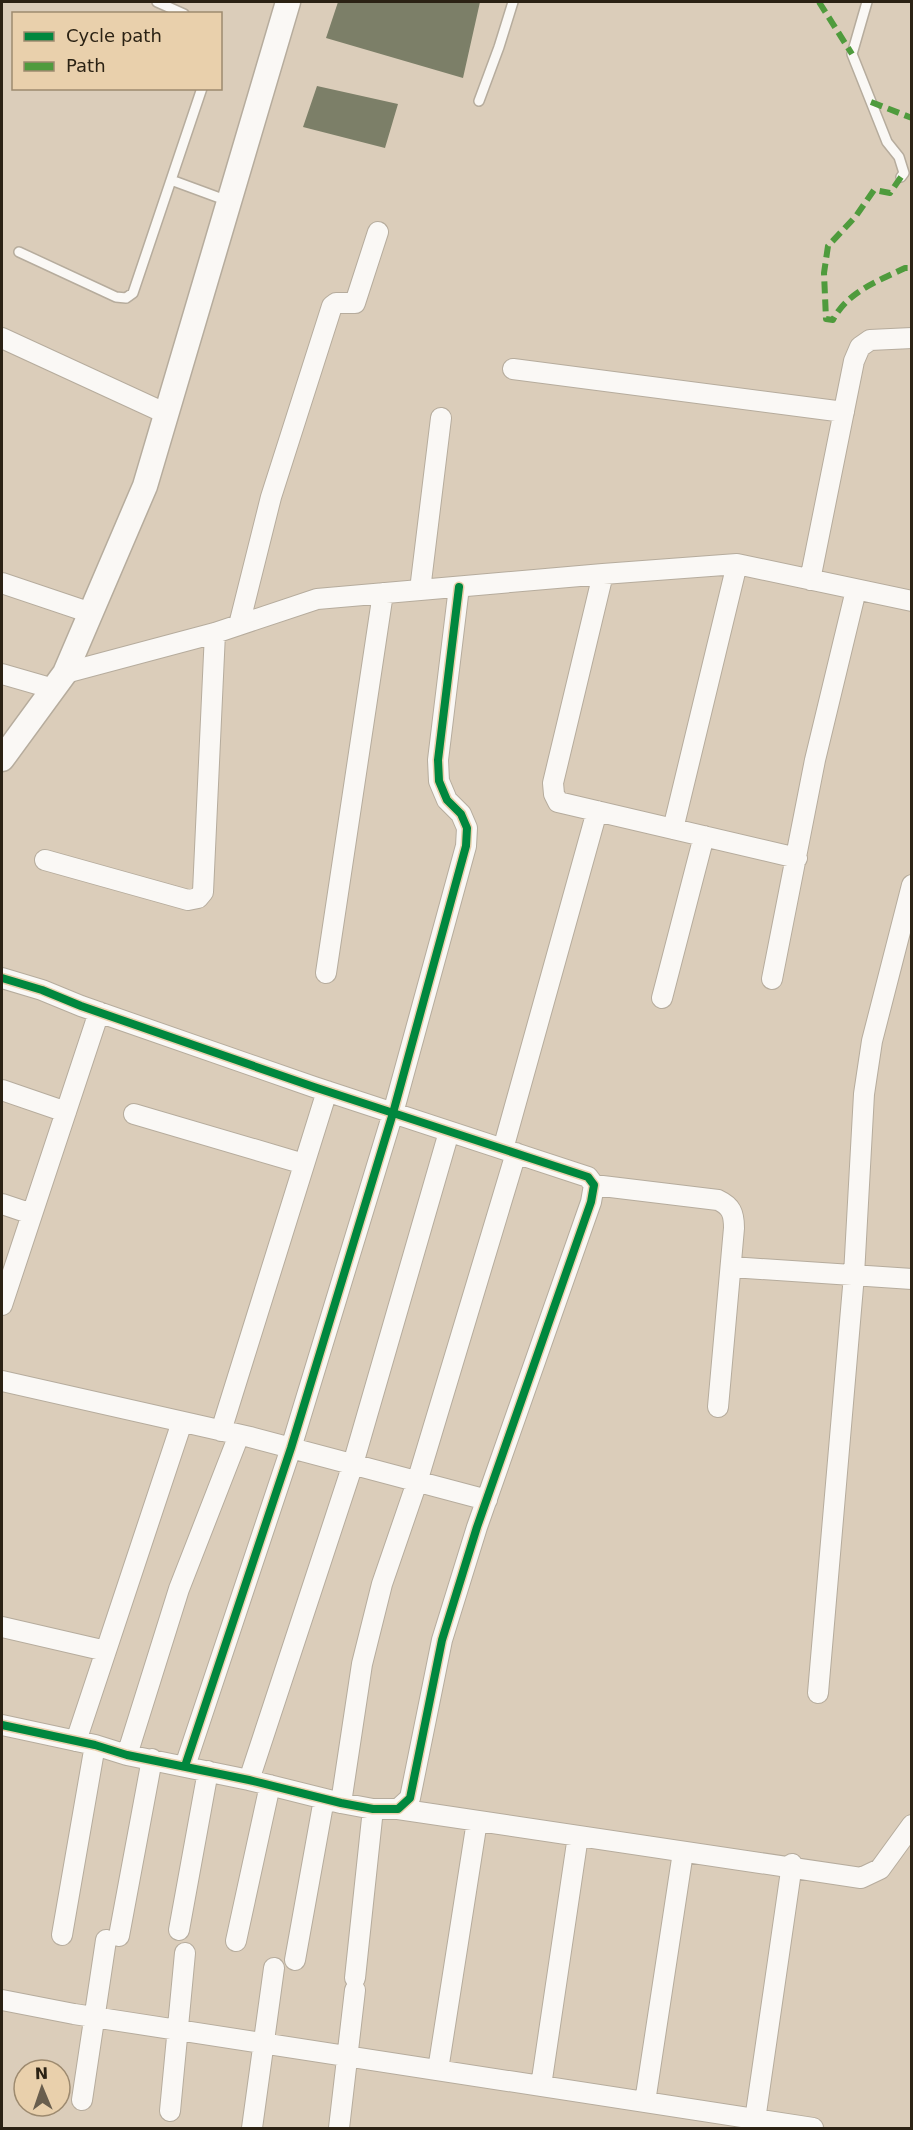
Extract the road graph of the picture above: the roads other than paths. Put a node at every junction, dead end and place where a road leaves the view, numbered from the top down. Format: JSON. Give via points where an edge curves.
{"nodes":[{"id":1,"x":157,"y":2,"type":"edge"},
{"id":2,"x":288,"y":2,"type":"edge"},
{"id":3,"x":513,"y":2,"type":"edge"},
{"id":4,"x":867,"y":2,"type":"edge"},
{"id":5,"x":180,"y":12,"type":"edge"},
{"id":6,"x":201,"y":90,"type":"edge"},
{"id":7,"x":479,"y":101,"type":"dead end"},
{"id":8,"x":901,"y":177,"type":"dead end"},
{"id":9,"x":171,"y":180,"type":"junction"},
{"id":10,"x":229,"y":201,"type":"junction"},
{"id":11,"x":378,"y":232,"type":"dead end"},
{"id":12,"x":19,"y":252,"type":"dead end"},
{"id":13,"x":2,"y":338,"type":"edge"},
{"id":14,"x":912,"y":338,"type":"edge"},
{"id":15,"x":513,"y":369,"type":"dead end"},
{"id":16,"x":844,"y":412,"type":"junction"},
{"id":17,"x":167,"y":414,"type":"junction"},
{"id":18,"x":441,"y":418,"type":"dead end"},
{"id":19,"x":737,"y":564,"type":"junction"},
{"id":20,"x":603,"y":574,"type":"junction"},
{"id":21,"x":810,"y":580,"type":"junction"},
{"id":22,"x":2,"y":583,"type":"edge"},
{"id":23,"x":459,"y":587,"type":"junction"},
{"id":24,"x":420,"y":590,"type":"junction"},
{"id":25,"x":856,"y":590,"type":"junction"},
{"id":26,"x":383,"y":593,"type":"junction"},
{"id":27,"x":912,"y":601,"type":"edge"},
{"id":28,"x":91,"y":613,"type":"junction"},
{"id":29,"x":238,"y":625,"type":"junction"},
{"id":30,"x":215,"y":633,"type":"junction"},
{"id":31,"x":2,"y":674,"type":"edge"},
{"id":32,"x":59,"y":681,"type":"junction"},
{"id":33,"x":9,"y":736,"type":"edge"},
{"id":34,"x":2,"y":759,"type":"edge"},
{"id":35,"x":597,"y":811,"type":"junction"},
{"id":36,"x":674,"y":829,"type":"junction"},
{"id":37,"x":704,"y":836,"type":"junction"},
{"id":38,"x":796,"y":858,"type":"junction"},
{"id":39,"x":45,"y":860,"type":"dead end"},
{"id":40,"x":912,"y":885,"type":"edge"},
{"id":41,"x":326,"y":973,"type":"dead end"},
{"id":42,"x":2,"y":978,"type":"edge"},
{"id":43,"x":772,"y":979,"type":"dead end"},
{"id":44,"x":662,"y":998,"type":"dead end"},
{"id":45,"x":99,"y":1012,"type":"junction"},
{"id":46,"x":2,"y":1090,"type":"edge"},
{"id":47,"x":327,"y":1091,"type":"junction"},
{"id":48,"x":66,"y":1112,"type":"junction"},
{"id":49,"x":393,"y":1113,"type":"junction"},
{"id":50,"x":134,"y":1114,"type":"dead end"},
{"id":51,"x":449,"y":1132,"type":"junction"},
{"id":52,"x":509,"y":1151,"type":"junction"},
{"id":53,"x":304,"y":1164,"type":"junction"},
{"id":54,"x":594,"y":1185,"type":"junction"},
{"id":55,"x":2,"y":1204,"type":"edge"},
{"id":56,"x":32,"y":1214,"type":"junction"},
{"id":57,"x":731,"y":1267,"type":"junction"},
{"id":58,"x":6,"y":1275,"type":"edge"},
{"id":59,"x":854,"y":1275,"type":"junction"},
{"id":60,"x":912,"y":1279,"type":"edge"},
{"id":61,"x":2,"y":1305,"type":"edge"},
{"id":62,"x":2,"y":1381,"type":"edge"},
{"id":63,"x":718,"y":1407,"type":"dead end"},
{"id":64,"x":182,"y":1422,"type":"junction"},
{"id":65,"x":230,"y":1433,"type":"junction"},
{"id":66,"x":291,"y":1448,"type":"junction"},
{"id":67,"x":353,"y":1464,"type":"junction"},
{"id":68,"x":417,"y":1482,"type":"junction"},
{"id":69,"x":487,"y":1500,"type":"junction"},
{"id":70,"x":2,"y":1627,"type":"edge"},
{"id":71,"x":106,"y":1651,"type":"junction"},
{"id":72,"x":818,"y":1694,"type":"dead end"},
{"id":73,"x":2,"y":1725,"type":"edge"},
{"id":74,"x":86,"y":1743,"type":"junction"},
{"id":75,"x":127,"y":1755,"type":"junction"},
{"id":76,"x":152,"y":1759,"type":"junction"},
{"id":77,"x":185,"y":1766,"type":"junction"},
{"id":78,"x":208,"y":1771,"type":"junction"},
{"id":79,"x":249,"y":1780,"type":"junction"},
{"id":80,"x":270,"y":1785,"type":"junction"},
{"id":81,"x":333,"y":1801,"type":"junction"},
{"id":82,"x":373,"y":1809,"type":"junction"},
{"id":83,"x":398,"y":1809,"type":"junction"},
{"id":84,"x":477,"y":1821,"type":"junction"},
{"id":85,"x":912,"y":1825,"type":"edge"},
{"id":86,"x":578,"y":1836,"type":"junction"},
{"id":87,"x":683,"y":1852,"type":"junction"},
{"id":88,"x":791,"y":1866,"type":"junction"},
{"id":89,"x":179,"y":1930,"type":"dead end"},
{"id":90,"x":62,"y":1935,"type":"dead end"},
{"id":91,"x":236,"y":1941,"type":"dead end"},
{"id":92,"x":185,"y":1953,"type":"dead end"},
{"id":93,"x":295,"y":1959,"type":"dead end"},
{"id":94,"x":274,"y":1968,"type":"dead end"},
{"id":95,"x":2,"y":2001,"type":"edge"},
{"id":96,"x":94,"y":2017,"type":"junction"},
{"id":97,"x":178,"y":2030,"type":"junction"},
{"id":98,"x":264,"y":2043,"type":"junction"},
{"id":99,"x":347,"y":2056,"type":"junction"},
{"id":100,"x":438,"y":2070,"type":"junction"},
{"id":101,"x":542,"y":2086,"type":"junction"},
{"id":102,"x":82,"y":2100,"type":"dead end"},
{"id":103,"x":645,"y":2102,"type":"junction"},
{"id":104,"x":170,"y":2111,"type":"dead end"},
{"id":105,"x":755,"y":2120,"type":"junction"},
{"id":106,"x":252,"y":2128,"type":"edge"},
{"id":107,"x":339,"y":2128,"type":"edge"},
{"id":108,"x":813,"y":2128,"type":"edge"}],
"edges":[{"from":1,"to":5,"type":"lane"},
{"from":2,"to":10,"type":"street"},
{"from":3,"to":7,"type":"lane"},
{"from":4,"to":8,"type":"lane","via":[[852,54],[887,142],[899,157],[904,173]]},
{"from":6,"to":9,"type":"lane"},
{"from":9,"to":10,"type":"lane"},
{"from":9,"to":12,"type":"lane","via":[[133,293],[126,298],[116,297]]},
{"from":10,"to":17,"type":"street"},
{"from":11,"to":29,"type":"street","via":[[355,303],[333,306],[271,497]]},
{"from":13,"to":17,"type":"street"},
{"from":14,"to":16,"type":"street","via":[[870,340],[860,347]]},
{"from":15,"to":16,"type":"street"},
{"from":16,"to":21,"type":"street"},
{"from":17,"to":28,"type":"street","via":[[145,486]]},
{"from":18,"to":24,"type":"street"},
{"from":19,"to":20,"type":"street"},
{"from":19,"to":21,"type":"street"},
{"from":19,"to":36,"type":"street"},
{"from":20,"to":23,"type":"street"},
{"from":20,"to":35,"type":"street","via":[[553,783],[558,802]]},
{"from":21,"to":25,"type":"street"},
{"from":22,"to":28,"type":"street"},
{"from":23,"to":24,"type":"street"},
{"from":23,"to":49,"type":"street","via":[[438,760],[439,781],[447,800],[461,814],[467,828],[466,846]]},
{"from":24,"to":26,"type":"street"},
{"from":25,"to":27,"type":"street"},
{"from":25,"to":38,"type":"street"},
{"from":26,"to":29,"type":"street","via":[[318,599]]},
{"from":26,"to":41,"type":"street"},
{"from":28,"to":32,"type":"street"},
{"from":29,"to":30,"type":"street"},
{"from":30,"to":32,"type":"street"},
{"from":30,"to":39,"type":"street","via":[[203,892],[188,900]]},
{"from":31,"to":32,"type":"street"},
{"from":32,"to":33,"type":"street"},
{"from":33,"to":34,"type":"street"},
{"from":35,"to":36,"type":"street"},
{"from":35,"to":52,"type":"street"},
{"from":36,"to":37,"type":"street"},
{"from":37,"to":38,"type":"street"},
{"from":37,"to":44,"type":"street"},
{"from":38,"to":43,"type":"street"},
{"from":40,"to":59,"type":"street","via":[[872,1041],[864,1094]]},
{"from":42,"to":45,"type":"street"},
{"from":45,"to":47,"type":"street"},
{"from":45,"to":48,"type":"street"},
{"from":46,"to":48,"type":"street"},
{"from":47,"to":49,"type":"street"},
{"from":47,"to":53,"type":"street"},
{"from":48,"to":56,"type":"street"},
{"from":49,"to":51,"type":"street"},
{"from":49,"to":66,"type":"street"},
{"from":50,"to":53,"type":"street"},
{"from":51,"to":52,"type":"street"},
{"from":51,"to":67,"type":"street"},
{"from":52,"to":54,"type":"street","via":[[588,1177]]},
{"from":52,"to":68,"type":"street"},
{"from":53,"to":65,"type":"street"},
{"from":54,"to":57,"type":"street","via":[[718,1200],[728,1205],[734,1216]]},
{"from":54,"to":69,"type":"street"},
{"from":55,"to":56,"type":"street"},
{"from":56,"to":58,"type":"street"},
{"from":57,"to":59,"type":"street"},
{"from":57,"to":63,"type":"street"},
{"from":58,"to":61,"type":"street"},
{"from":59,"to":60,"type":"street"},
{"from":59,"to":72,"type":"street"},
{"from":62,"to":64,"type":"street"},
{"from":64,"to":65,"type":"street"},
{"from":64,"to":71,"type":"street"},
{"from":65,"to":66,"type":"street"},
{"from":65,"to":75,"type":"street"},
{"from":66,"to":67,"type":"street"},
{"from":66,"to":77,"type":"street"},
{"from":67,"to":68,"type":"street"},
{"from":67,"to":79,"type":"street"},
{"from":68,"to":69,"type":"street"},
{"from":68,"to":81,"type":"street","via":[[381,1584]]},
{"from":69,"to":83,"type":"street","via":[[442,1640],[410,1798]]},
{"from":70,"to":71,"type":"street"},
{"from":71,"to":74,"type":"street"},
{"from":73,"to":74,"type":"street"},
{"from":74,"to":75,"type":"street"},
{"from":74,"to":90,"type":"street"},
{"from":75,"to":76,"type":"street"},
{"from":76,"to":77,"type":"street"},
{"from":76,"to":96,"type":"street"},
{"from":77,"to":78,"type":"street"},
{"from":78,"to":79,"type":"street"},
{"from":78,"to":89,"type":"street"},
{"from":79,"to":80,"type":"street"},
{"from":80,"to":81,"type":"street"},
{"from":80,"to":91,"type":"street"},
{"from":81,"to":82,"type":"street"},
{"from":81,"to":93,"type":"street"},
{"from":82,"to":83,"type":"street"},
{"from":82,"to":99,"type":"street"},
{"from":83,"to":84,"type":"street"},
{"from":84,"to":86,"type":"street"},
{"from":84,"to":100,"type":"street"},
{"from":85,"to":88,"type":"street","via":[[880,1869],[861,1878]]},
{"from":86,"to":87,"type":"street"},
{"from":86,"to":101,"type":"street"},
{"from":87,"to":88,"type":"street"},
{"from":87,"to":103,"type":"street"},
{"from":88,"to":105,"type":"street"},
{"from":92,"to":97,"type":"street"},
{"from":94,"to":98,"type":"street"},
{"from":95,"to":96,"type":"street"},
{"from":96,"to":97,"type":"street"},
{"from":96,"to":102,"type":"street"},
{"from":97,"to":98,"type":"street"},
{"from":97,"to":104,"type":"street"},
{"from":98,"to":99,"type":"street"},
{"from":98,"to":106,"type":"street"},
{"from":99,"to":100,"type":"street"},
{"from":99,"to":107,"type":"street"},
{"from":100,"to":101,"type":"street"},
{"from":101,"to":103,"type":"street"},
{"from":103,"to":105,"type":"street"},
{"from":105,"to":108,"type":"street"}]}
